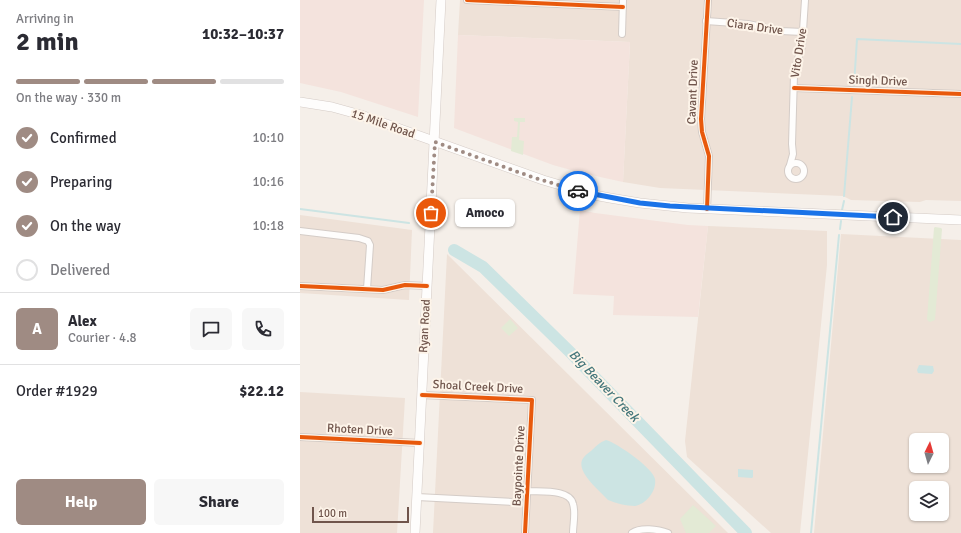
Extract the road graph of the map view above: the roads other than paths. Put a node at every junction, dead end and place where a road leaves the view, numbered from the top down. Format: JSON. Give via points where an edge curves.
{"nodes":[{"id":1,"x":440,"y":0,"type":"edge"},
{"id":2,"x":467,"y":0,"type":"edge"},
{"id":3,"x":623,"y":0,"type":"edge"},
{"id":4,"x":708,"y":0,"type":"edge"},
{"id":5,"x":805,"y":0,"type":"edge"},
{"id":6,"x":623,"y":7,"type":"junction"},
{"id":7,"x":706,"y":21,"type":"junction"},
{"id":8,"x":804,"y":32,"type":"junction"},
{"id":9,"x":622,"y":34,"type":"dead end"},
{"id":10,"x":794,"y":88,"type":"junction"},
{"id":11,"x":961,"y":94,"type":"edge"},
{"id":12,"x":300,"y":102,"type":"edge"},
{"id":13,"x":435,"y":142,"type":"junction"},
{"id":14,"x":793,"y":154,"type":"junction"},
{"id":15,"x":800,"y":163,"type":"junction"},
{"id":16,"x":790,"y":165,"type":"junction"},
{"id":17,"x":707,"y":208,"type":"junction"},
{"id":18,"x":961,"y":220,"type":"edge"},
{"id":19,"x":300,"y":231,"type":"edge"},
{"id":20,"x":300,"y":286,"type":"edge"},
{"id":21,"x":427,"y":286,"type":"junction"},
{"id":22,"x":367,"y":289,"type":"junction"},
{"id":23,"x":422,"y":395,"type":"junction"},
{"id":24,"x":532,"y":400,"type":"joint"},
{"id":25,"x":300,"y":437,"type":"edge"},
{"id":26,"x":420,"y":443,"type":"junction"},
{"id":27,"x":528,"y":491,"type":"junction"},
{"id":28,"x":417,"y":496,"type":"junction"},
{"id":29,"x":519,"y":500,"type":"dead end"},
{"id":30,"x":415,"y":533,"type":"edge"},
{"id":31,"x":525,"y":533,"type":"edge"},
{"id":32,"x":573,"y":533,"type":"edge"},
{"id":33,"x":632,"y":533,"type":"edge"},
{"id":34,"x":668,"y":533,"type":"edge"}],
"edges":[{"from":1,"to":13,"type":"main road","name":"Ryan Road"},
{"from":2,"to":6,"type":"street"},
{"from":3,"to":6,"type":"street"},
{"from":4,"to":7,"type":"street","name":"Cavant Drive"},
{"from":5,"to":8,"type":"street","name":"Vito Drive"},
{"from":6,"to":9,"type":"street"},
{"from":7,"to":8,"type":"street","name":"Ciara Drive"},
{"from":7,"to":17,"type":"street","name":"Cavant Drive","via":[[701,125],[709,156]]},
{"from":8,"to":10,"type":"street","name":"Vito Drive","via":[[796,65]]},
{"from":10,"to":11,"type":"street","name":"Singh Drive"},
{"from":10,"to":14,"type":"street","name":"Vito Drive"},
{"from":12,"to":13,"type":"main road","name":"15 Mile Road","via":[[361,115]]},
{"from":13,"to":17,"type":"main road","name":"15 Mile Road","via":[[594,195],[640,203]]},
{"from":13,"to":21,"type":"main road","name":"Ryan Road"},
{"from":14,"to":15,"type":"street"},
{"from":14,"to":16,"type":"street","name":"Vito Drive"},
{"from":15,"to":16,"type":"street"},
{"from":15,"to":16,"type":"street","via":[[804,166],[805,172],[798,179],[792,178],[788,173]]},
{"from":17,"to":18,"type":"main road","name":"15 Mile Road"},
{"from":19,"to":22,"type":"street","via":[[368,241],[370,245]]},
{"from":20,"to":22,"type":"street"},
{"from":21,"to":22,"type":"street"},
{"from":21,"to":23,"type":"main road","name":"Ryan Road"},
{"from":23,"to":24,"type":"street","name":"Shoal Creek Drive"},
{"from":23,"to":26,"type":"main road","name":"Ryan Road"},
{"from":24,"to":27,"type":"street","name":"Baypointe Drive"},
{"from":25,"to":26,"type":"street","name":"Rhoten Drive"},
{"from":26,"to":28,"type":"main road","name":"Ryan Road"},
{"from":27,"to":31,"type":"street","name":"Baypointe Drive"},
{"from":27,"to":32,"type":"street","via":[[569,496],[573,504]]},
{"from":28,"to":29,"type":"street","via":[[513,502]]},
{"from":28,"to":30,"type":"main road","name":"Ryan Road"},
{"from":33,"to":34,"type":"street","via":[[637,530]]}]}
